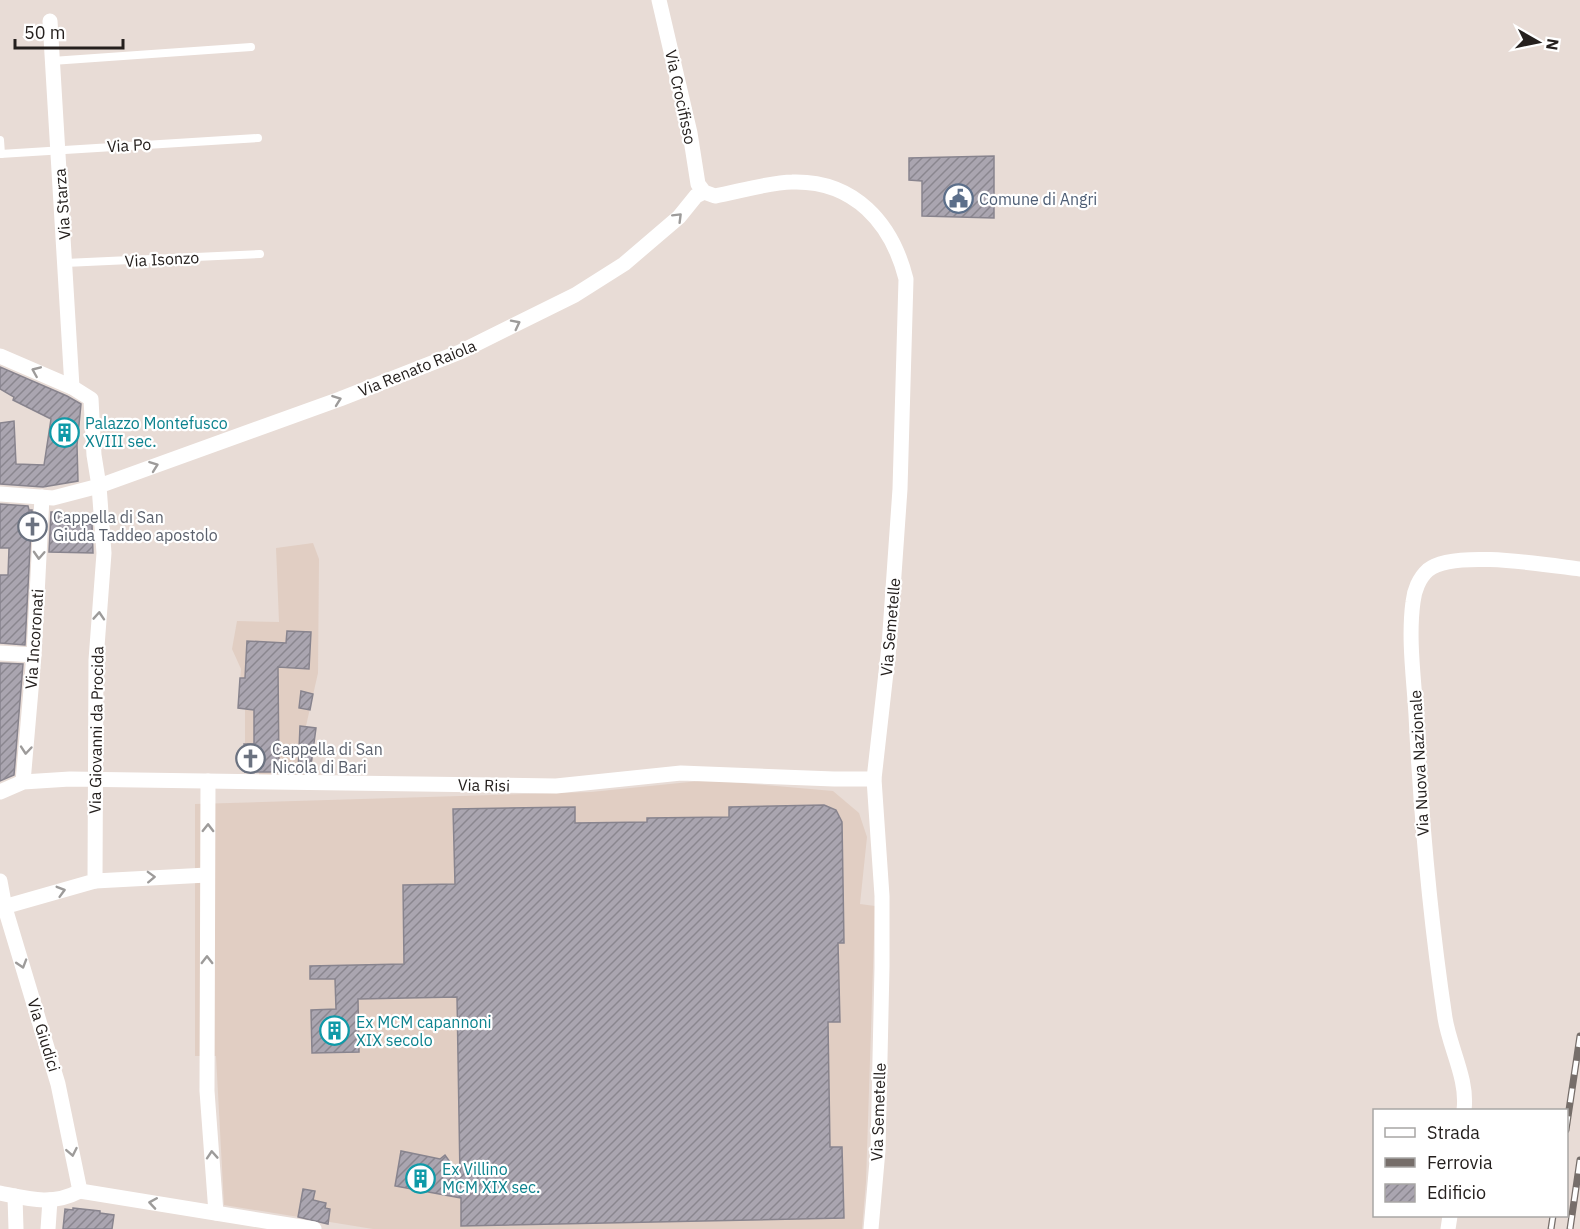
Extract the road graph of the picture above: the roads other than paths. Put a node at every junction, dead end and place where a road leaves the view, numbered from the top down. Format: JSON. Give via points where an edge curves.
{"nodes":[{"id":1,"x":659,"y":0,"type":"edge"},
{"id":2,"x":50,"y":21,"type":"dead end"},
{"id":3,"x":251,"y":48,"type":"dead end"},
{"id":4,"x":52,"y":61,"type":"junction"},
{"id":5,"x":258,"y":138,"type":"dead end"},
{"id":6,"x":0,"y":140,"type":"edge"},
{"id":7,"x":58,"y":149,"type":"junction"},
{"id":8,"x":1,"y":154,"type":"edge"},
{"id":9,"x":704,"y":192,"type":"junction"},
{"id":10,"x":260,"y":254,"type":"dead end"},
{"id":11,"x":65,"y":263,"type":"junction"},
{"id":12,"x":0,"y":356,"type":"edge"},
{"id":13,"x":72,"y":387,"type":"junction"},
{"id":14,"x":99,"y":486,"type":"junction"},
{"id":15,"x":0,"y":494,"type":"edge"},
{"id":16,"x":42,"y":497,"type":"junction"},
{"id":17,"x":1580,"y":568,"type":"edge"},
{"id":18,"x":0,"y":654,"type":"edge"},
{"id":19,"x":34,"y":655,"type":"junction"},
{"id":20,"x":874,"y":778,"type":"junction"},
{"id":21,"x":94,"y":780,"type":"junction"},
{"id":22,"x":208,"y":781,"type":"junction"},
{"id":23,"x":23,"y":782,"type":"junction"},
{"id":24,"x":0,"y":792,"type":"edge"},
{"id":25,"x":207,"y":875,"type":"junction"},
{"id":26,"x":0,"y":881,"type":"edge"},
{"id":27,"x":95,"y":881,"type":"junction"},
{"id":28,"x":2,"y":908,"type":"edge"},
{"id":29,"x":1464,"y":1109,"type":"edge"},
{"id":30,"x":80,"y":1191,"type":"junction"},
{"id":31,"x":7,"y":1194,"type":"edge"},
{"id":32,"x":50,"y":1200,"type":"junction"},
{"id":33,"x":216,"y":1213,"type":"junction"},
{"id":34,"x":16,"y":1229,"type":"edge"},
{"id":35,"x":48,"y":1229,"type":"edge"},
{"id":36,"x":314,"y":1229,"type":"edge"},
{"id":37,"x":871,"y":1229,"type":"edge"}],
"edges":[{"from":1,"to":9,"type":"street","name":"Via Crocifisso","via":[[698,184]]},
{"from":2,"to":4,"type":"street","name":"Via Starza"},
{"from":3,"to":4,"type":"lane"},
{"from":4,"to":7,"type":"street","name":"Via Starza"},
{"from":5,"to":7,"type":"lane","name":"Via Po"},
{"from":6,"to":8,"type":"lane"},
{"from":7,"to":8,"type":"lane","name":"Via Po"},
{"from":7,"to":11,"type":"street","name":"Via Starza"},
{"from":14,"to":9,"type":"street","name":"Via Renato Raiola","one_way":true,"via":[[460,352],[574,295],[624,264]]},
{"from":9,"to":20,"type":"street","name":"Via Semetelle","via":[[715,196],[792,182],[822,184],[869,208],[901,258],[906,307],[900,489],[889,646]]},
{"from":10,"to":11,"type":"lane","name":"Via Isonzo"},
{"from":11,"to":13,"type":"street","name":"Via Starza"},
{"from":13,"to":12,"type":"street","one_way":true},
{"from":13,"to":14,"type":"street","name":"Via Giovanni da Procida","via":[[91,399]]},
{"from":14,"to":16,"type":"street","name":"Via Renato Raiola","via":[[53,498]]},
{"from":21,"to":14,"type":"street","name":"Via Giovanni da Procida","one_way":true,"via":[[96,660],[104,553]]},
{"from":15,"to":16,"type":"street","name":"Via Renato Raiola"},
{"from":16,"to":19,"type":"street","name":"Via Incoronati","one_way":true},
{"from":17,"to":29,"type":"street","name":"Via Nuova Nazionale","via":[[1483,560],[1445,562],[1428,570],[1414,594],[1413,653],[1425,850],[1445,1019],[1464,1085]]},
{"from":18,"to":19,"type":"street"},
{"from":19,"to":23,"type":"street","name":"Via Incoronati","one_way":true},
{"from":20,"to":22,"type":"street","name":"Via Risi","via":[[681,772],[556,786]]},
{"from":20,"to":37,"type":"street","name":"Via Semetelle","via":[[882,896],[882,967],[878,1150]]},
{"from":21,"to":22,"type":"street","name":"Via Risi"},
{"from":21,"to":23,"type":"street","name":"Via Risi"},
{"from":21,"to":27,"type":"street","name":"Via Giovanni da Procida"},
{"from":25,"to":22,"type":"street","one_way":true},
{"from":23,"to":24,"type":"street"},
{"from":27,"to":25,"type":"street","one_way":true},
{"from":33,"to":25,"type":"street","one_way":true,"via":[[207,1091]]},
{"from":26,"to":28,"type":"street","name":"Via Giudici"},
{"from":28,"to":27,"type":"street","one_way":true},
{"from":28,"to":30,"type":"street","name":"Via Giudici","one_way":true,"via":[[58,1084]]},
{"from":30,"to":32,"type":"street","via":[[66,1199]]},
{"from":33,"to":30,"type":"street","one_way":true},
{"from":31,"to":32,"type":"street"},
{"from":31,"to":34,"type":"street"},
{"from":32,"to":35,"type":"street"},
{"from":33,"to":36,"type":"street"}]}
